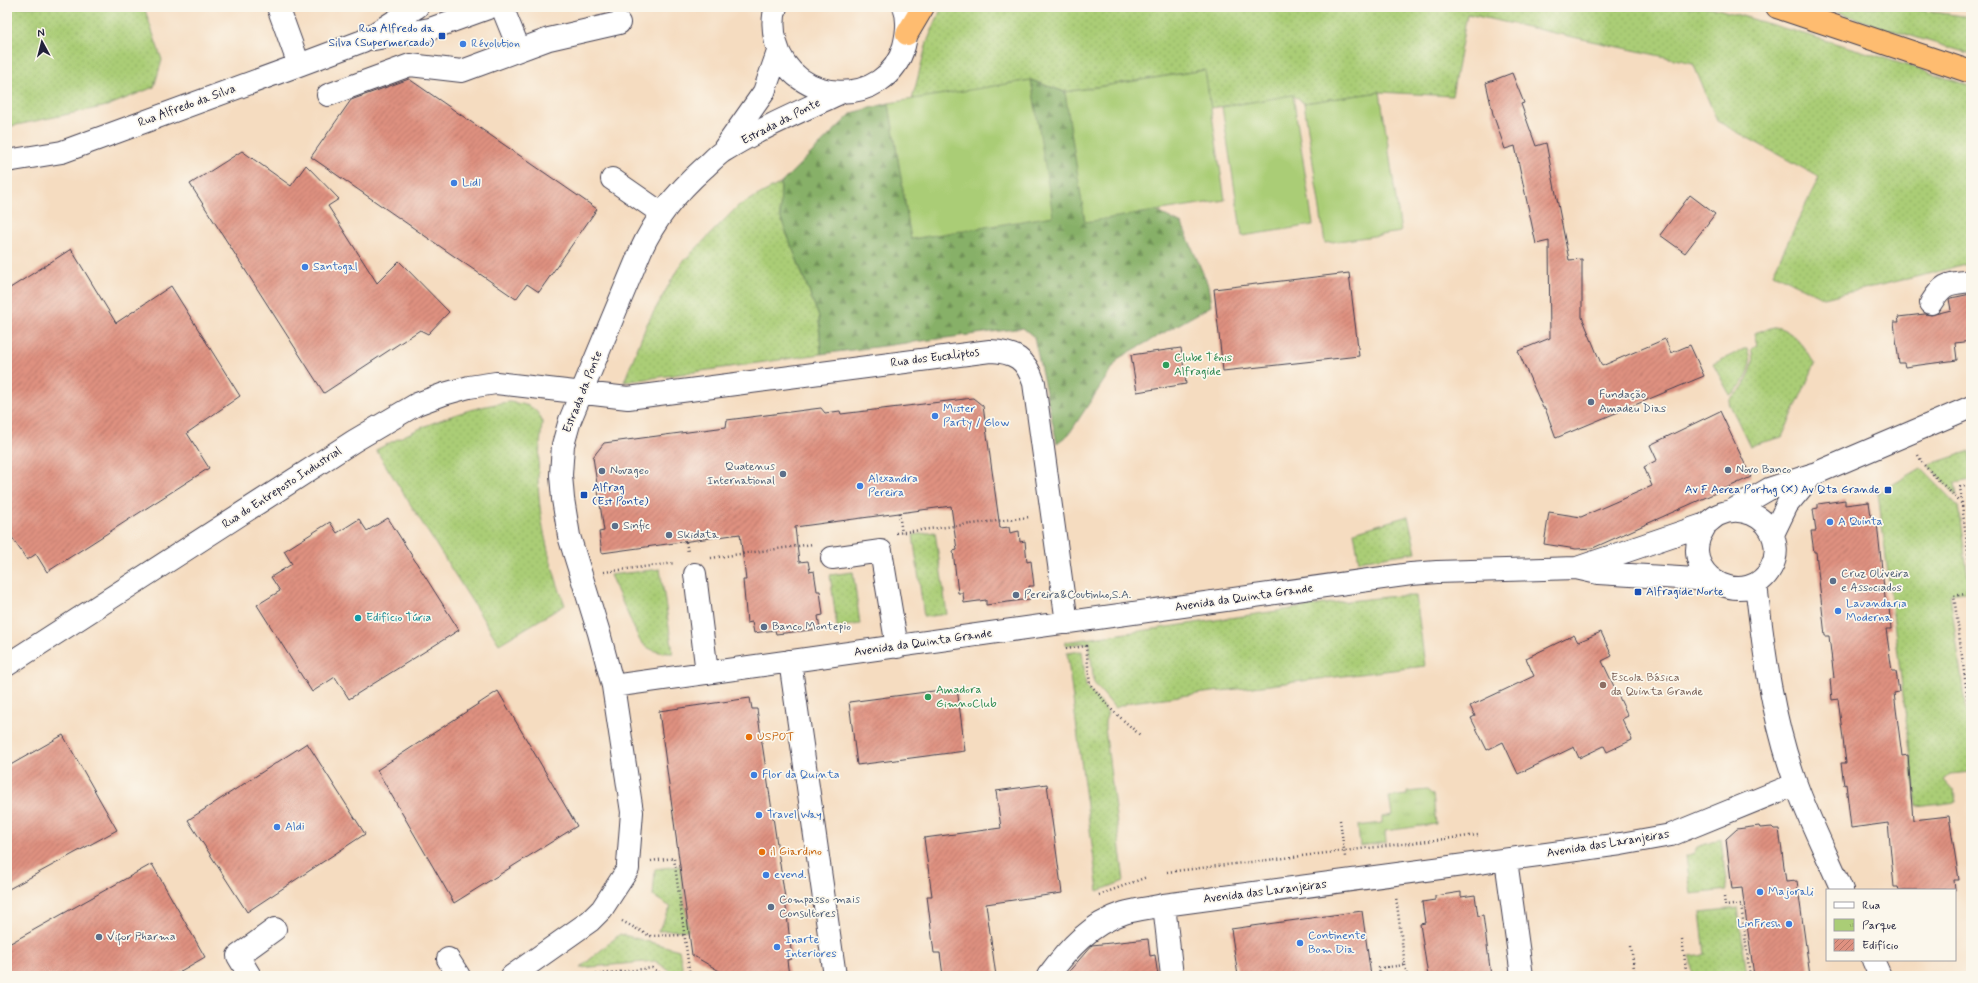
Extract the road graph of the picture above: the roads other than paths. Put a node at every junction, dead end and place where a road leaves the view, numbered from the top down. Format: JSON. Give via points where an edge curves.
{"nodes":[{"id":1,"x":278,"y":7,"type":"edge"},
{"id":2,"x":417,"y":7,"type":"edge"},
{"id":3,"x":491,"y":7,"type":"edge"},
{"id":4,"x":502,"y":7,"type":"edge"},
{"id":5,"x":904,"y":7,"type":"edge"},
{"id":6,"x":923,"y":7,"type":"edge"},
{"id":7,"x":1777,"y":7,"type":"edge"},
{"id":8,"x":773,"y":9,"type":"edge"},
{"id":9,"x":619,"y":23,"type":"dead end"},
{"id":10,"x":907,"y":34,"type":"junction"},
{"id":11,"x":363,"y":41,"type":"junction"},
{"id":12,"x":519,"y":49,"type":"junction"},
{"id":13,"x":778,"y":52,"type":"junction"},
{"id":14,"x":299,"y":65,"type":"junction"},
{"id":15,"x":1971,"y":72,"type":"edge"},
{"id":16,"x":840,"y":93,"type":"junction"},
{"id":17,"x":328,"y":95,"type":"dead end"},
{"id":18,"x":721,"y":152,"type":"junction"},
{"id":19,"x":7,"y":161,"type":"edge"},
{"id":20,"x":612,"y":179,"type":"dead end"},
{"id":21,"x":661,"y":213,"type":"junction"},
{"id":22,"x":1971,"y":281,"type":"edge"},
{"id":23,"x":1931,"y":303,"type":"dead end"},
{"id":24,"x":581,"y":394,"type":"junction"},
{"id":25,"x":1971,"y":407,"type":"edge"},
{"id":26,"x":1814,"y":474,"type":"junction"},
{"id":27,"x":1733,"y":510,"type":"junction"},
{"id":28,"x":1706,"y":524,"type":"junction"},
{"id":29,"x":1773,"y":534,"type":"junction"},
{"id":30,"x":832,"y":558,"type":"dead end"},
{"id":31,"x":1576,"y":568,"type":"junction"},
{"id":32,"x":695,"y":574,"type":"dead end"},
{"id":33,"x":1712,"y":580,"type":"junction"},
{"id":34,"x":1756,"y":584,"type":"junction"},
{"id":35,"x":1067,"y":622,"type":"junction"},
{"id":36,"x":897,"y":647,"type":"junction"},
{"id":37,"x":790,"y":661,"type":"junction"},
{"id":38,"x":7,"y":665,"type":"edge"},
{"id":39,"x":708,"y":673,"type":"junction"},
{"id":40,"x":612,"y":686,"type":"junction"},
{"id":41,"x":1796,"y":784,"type":"junction"},
{"id":42,"x":1506,"y":860,"type":"junction"},
{"id":43,"x":1842,"y":889,"type":"edge"},
{"id":44,"x":1164,"y":905,"type":"junction"},
{"id":45,"x":275,"y":929,"type":"dead end"},
{"id":46,"x":1873,"y":961,"type":"edge"},
{"id":47,"x":250,"y":976,"type":"edge"},
{"id":48,"x":512,"y":976,"type":"edge"},
{"id":49,"x":835,"y":976,"type":"edge"},
{"id":50,"x":1048,"y":976,"type":"edge"},
{"id":51,"x":1172,"y":976,"type":"edge"},
{"id":52,"x":1522,"y":976,"type":"edge"},
{"id":53,"x":1880,"y":976,"type":"edge"}],
"edges":[{"from":1,"to":14,"type":"street"},
{"from":2,"to":11,"type":"street","name":"Rua Alfredo da Silva"},
{"from":3,"to":11,"type":"street","name":"Rua Alfredo da Silva","via":[[430,29]]},
{"from":4,"to":12,"type":"street"},
{"from":5,"to":10,"type":"street"},
{"from":6,"to":10,"type":"highway"},
{"from":7,"to":15,"type":"highway"},
{"from":8,"to":13,"type":"street","via":[[773,32]]},
{"from":9,"to":12,"type":"street"},
{"from":10,"to":16,"type":"street","via":[[902,53],[891,69],[877,82],[859,90]]},
{"from":11,"to":14,"type":"street","name":"Rua Alfredo da Silva"},
{"from":12,"to":17,"type":"street","via":[[462,71],[410,65]]},
{"from":13,"to":16,"type":"street","via":[[788,68],[803,81],[821,90]]},
{"from":13,"to":18,"type":"street","name":"Estrada da Ponte","via":[[764,92]]},
{"from":14,"to":19,"type":"street","name":"Rua Alfredo da Silva","via":[[62,152]]},
{"from":16,"to":18,"type":"street","name":"Estrada da Ponte"},
{"from":18,"to":21,"type":"street","name":"Estrada da Ponte","via":[[680,190]]},
{"from":20,"to":21,"type":"street"},
{"from":21,"to":24,"type":"street","name":"Estrada da Ponte","via":[[651,227]]},
{"from":22,"to":23,"type":"street","via":[[1947,284],[1938,291]]},
{"from":24,"to":35,"type":"street","name":"Rua dos Eucaliptos","via":[[628,398],[990,351],[1003,351],[1014,355],[1029,369],[1034,383]]},
{"from":24,"to":38,"type":"street","name":"Rua do Entreposto Industrial","via":[[496,383],[469,387],[417,404],[349,444]]},
{"from":24,"to":40,"type":"street","name":"Estrada da Ponte","via":[[563,445],[563,499],[569,536],[599,633]]},
{"from":25,"to":26,"type":"street","name":"Avenida da Quinta Grande"},
{"from":26,"to":27,"type":"street","name":"Avenida da Quinta Grande","via":[[1769,489]]},
{"from":26,"to":29,"type":"street","via":[[1787,505]]},
{"from":27,"to":28,"type":"street","name":"Avenida da Quinta Grande","via":[[1718,515]]},
{"from":27,"to":29,"type":"street","via":[[1749,512],[1762,519]]},
{"from":28,"to":31,"type":"street","name":"Avenida da Quinta Grande"},
{"from":28,"to":33,"type":"street","via":[[1699,538],[1698,554],[1702,568]]},
{"from":29,"to":34,"type":"street","via":[[1776,546],[1775,561],[1768,574]]},
{"from":30,"to":36,"type":"street","via":[[881,551]]},
{"from":31,"to":33,"type":"street","name":"Avenida da Quinta Grande","via":[[1598,573]]},
{"from":31,"to":35,"type":"street","name":"Avenida da Quinta Grande","via":[[1424,572]]},
{"from":32,"to":39,"type":"street"},
{"from":33,"to":34,"type":"street","name":"Avenida da Quinta Grande","via":[[1726,587],[1741,589]]},
{"from":34,"to":41,"type":"street","via":[[1765,666],[1776,717]]},
{"from":35,"to":36,"type":"street","name":"Avenida da Quinta Grande"},
{"from":36,"to":37,"type":"street","name":"Avenida da Quinta Grande"},
{"from":37,"to":39,"type":"street","name":"Avenida da Quinta Grande"},
{"from":37,"to":49,"type":"street"},
{"from":39,"to":40,"type":"street","name":"Avenida da Quinta Grande"},
{"from":40,"to":48,"type":"street","via":[[632,812],[628,869],[602,910],[590,922]]},
{"from":41,"to":42,"type":"street","name":"Avenida das Laranjeiras","via":[[1671,835]]},
{"from":41,"to":43,"type":"street"},
{"from":42,"to":44,"type":"street","name":"Avenida das Laranjeiras"},
{"from":42,"to":52,"type":"street"},
{"from":44,"to":50,"type":"street","name":"Avenida das Laranjeiras","via":[[1123,913],[1103,922],[1082,936]]},
{"from":44,"to":51,"type":"street"},
{"from":45,"to":47,"type":"street","via":[[238,956]]},
{"from":46,"to":53,"type":"street"}]}
